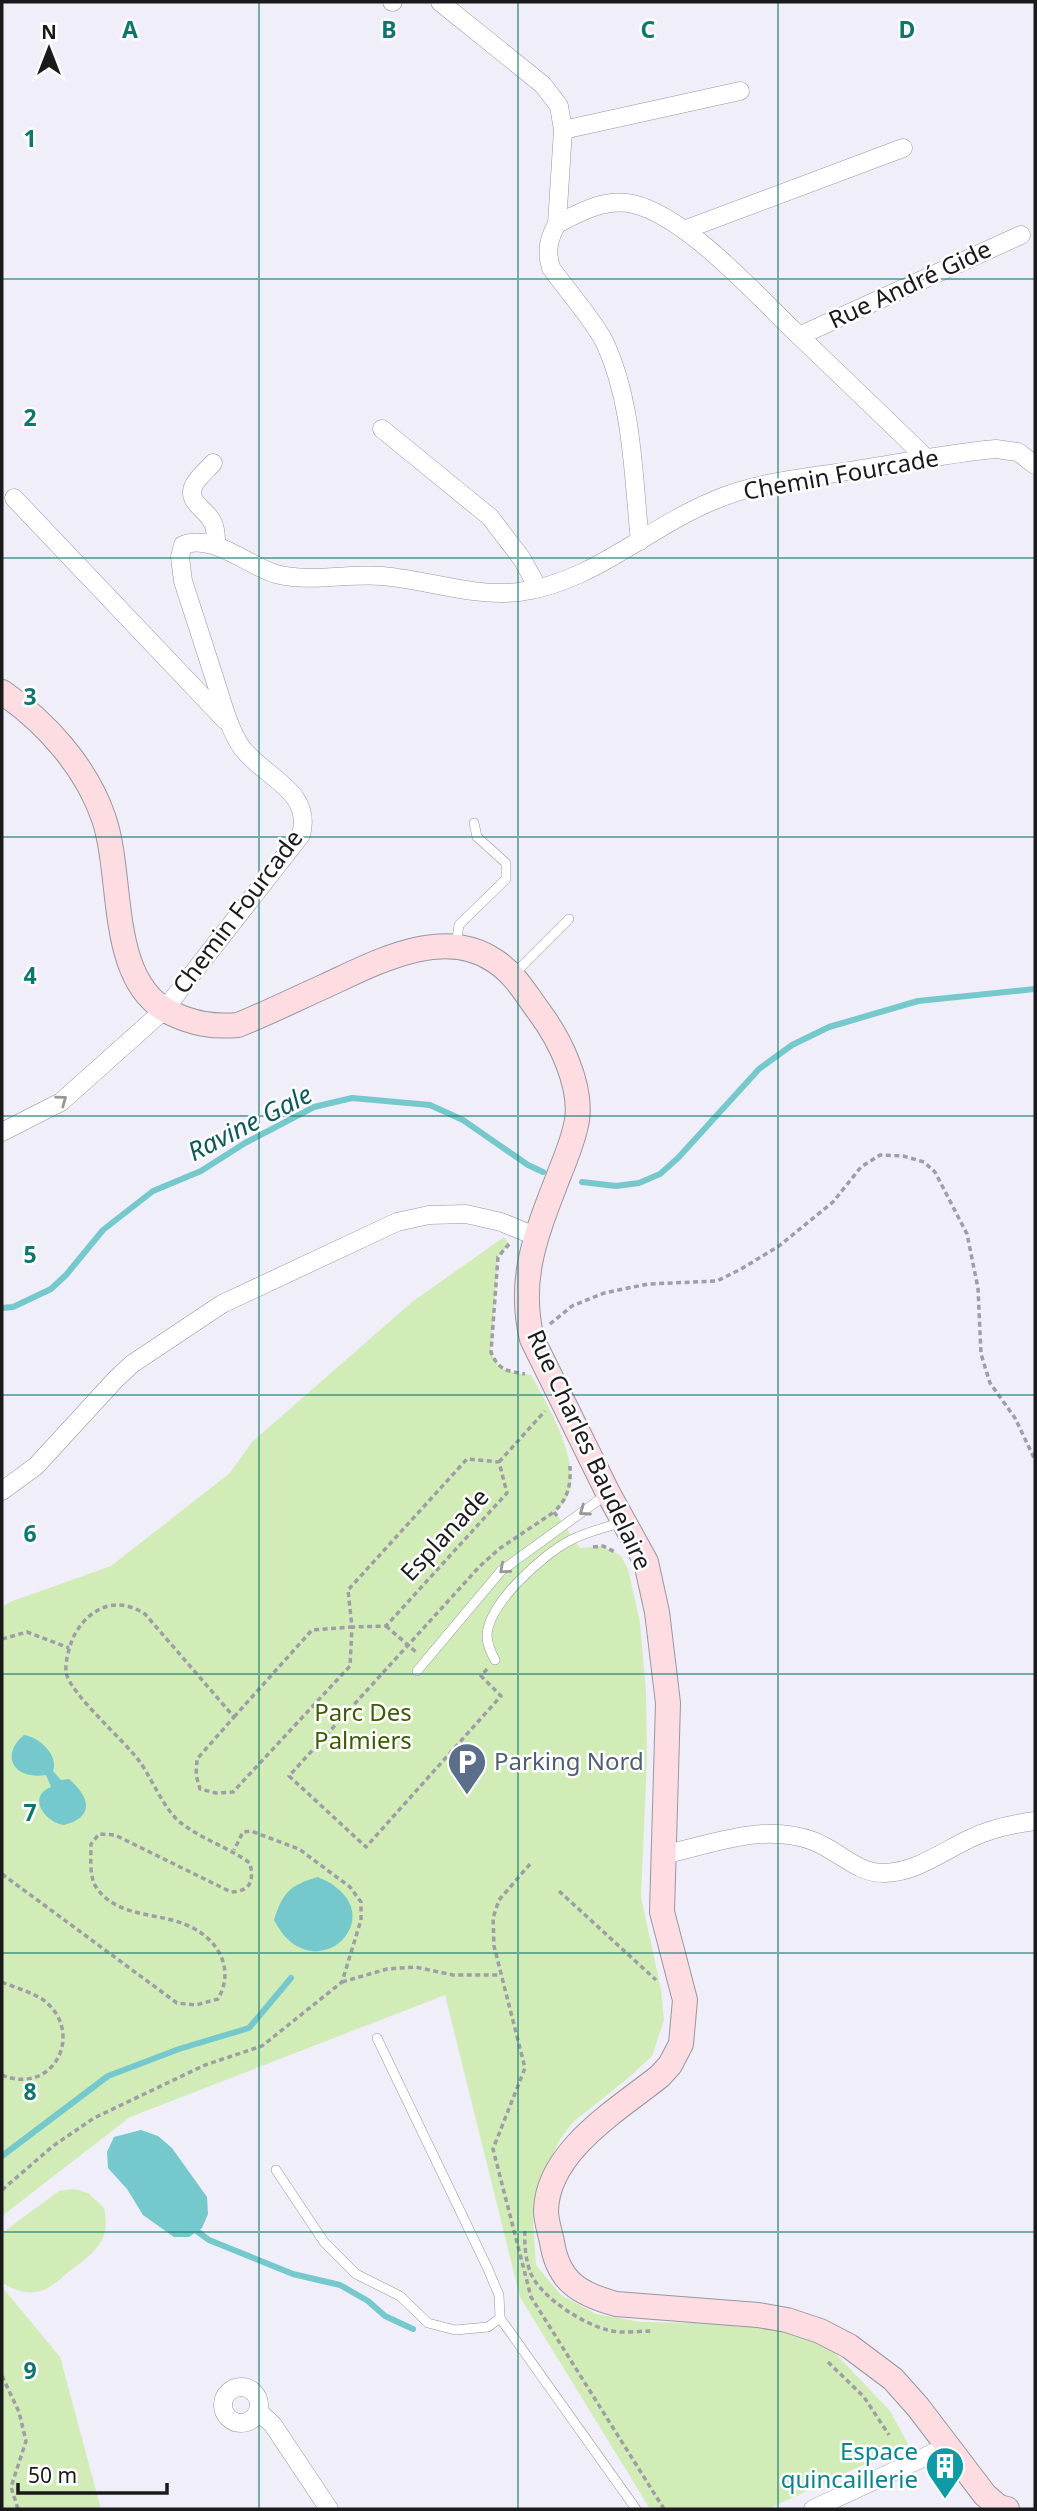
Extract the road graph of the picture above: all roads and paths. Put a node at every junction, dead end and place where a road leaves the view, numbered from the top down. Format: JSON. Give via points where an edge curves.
{"nodes":[{"id":1,"x":440,"y":2,"type":"edge"},
{"id":2,"x":740,"y":90,"type":"dead end"},
{"id":3,"x":563,"y":130,"type":"junction"},
{"id":4,"x":904,"y":148,"type":"dead end"},
{"id":5,"x":556,"y":224,"type":"junction"},
{"id":6,"x":684,"y":230,"type":"junction"},
{"id":7,"x":1021,"y":235,"type":"dead end"},
{"id":8,"x":799,"y":336,"type":"junction"},
{"id":9,"x":383,"y":429,"type":"dead end"},
{"id":10,"x":927,"y":459,"type":"junction"},
{"id":11,"x":213,"y":463,"type":"dead end"},
{"id":12,"x":1035,"y":465,"type":"edge"},
{"id":13,"x":14,"y":498,"type":"dead end"},
{"id":14,"x":640,"y":541,"type":"junction"},
{"id":15,"x":216,"y":545,"type":"junction"},
{"id":16,"x":537,"y":588,"type":"junction"},
{"id":17,"x":2,"y":692,"type":"edge"},
{"id":18,"x":230,"y":726,"type":"junction"},
{"id":19,"x":474,"y":823,"type":"dead end"},
{"id":20,"x":569,"y":919,"type":"dead end"},
{"id":21,"x":455,"y":947,"type":"junction"},
{"id":22,"x":513,"y":975,"type":"junction"},
{"id":23,"x":164,"y":1010,"type":"junction"},
{"id":24,"x":2,"y":1132,"type":"edge"},
{"id":25,"x":530,"y":1234,"type":"junction"},
{"id":26,"x":532,"y":1339,"type":"junction"},
{"id":27,"x":531,"y":1375,"type":"dead end"},
{"id":28,"x":549,"y":1407,"type":"dead end"},
{"id":29,"x":569,"y":1459,"type":"dead end"},
{"id":30,"x":1035,"y":1460,"type":"edge"},
{"id":31,"x":499,"y":1462,"type":"junction"},
{"id":32,"x":2,"y":1491,"type":"edge"},
{"id":33,"x":608,"y":1493,"type":"junction"},
{"id":34,"x":554,"y":1512,"type":"junction"},
{"id":35,"x":624,"y":1522,"type":"junction"},
{"id":36,"x":563,"y":1525,"type":"junction"},
{"id":37,"x":573,"y":1539,"type":"junction"},
{"id":38,"x":621,"y":1556,"type":"dead end"},
{"id":39,"x":386,"y":1626,"type":"junction"},
{"id":40,"x":352,"y":1627,"type":"junction"},
{"id":41,"x":2,"y":1639,"type":"edge"},
{"id":42,"x":408,"y":1645,"type":"junction"},
{"id":43,"x":69,"y":1648,"type":"junction"},
{"id":44,"x":425,"y":1660,"type":"junction"},
{"id":45,"x":495,"y":1660,"type":"joint"},
{"id":46,"x":416,"y":1671,"type":"dead end"},
{"id":47,"x":234,"y":1717,"type":"junction"},
{"id":48,"x":1035,"y":1821,"type":"edge"},
{"id":49,"x":234,"y":1850,"type":"junction"},
{"id":50,"x":662,"y":1855,"type":"junction"},
{"id":51,"x":2,"y":1874,"type":"edge"},
{"id":52,"x":559,"y":1891,"type":"dead end"},
{"id":53,"x":659,"y":1973,"type":"dead end"},
{"id":54,"x":500,"y":1975,"type":"dead end"},
{"id":55,"x":2,"y":1982,"type":"edge"},
{"id":56,"x":342,"y":1982,"type":"junction"},
{"id":57,"x":377,"y":2038,"type":"dead end"},
{"id":58,"x":2,"y":2075,"type":"edge"},
{"id":59,"x":276,"y":2170,"type":"dead end"},
{"id":60,"x":2,"y":2190,"type":"edge"},
{"id":61,"x":525,"y":2229,"type":"dead end"},
{"id":62,"x":500,"y":2318,"type":"junction"},
{"id":63,"x":663,"y":2330,"type":"dead end"},
{"id":64,"x":825,"y":2358,"type":"dead end"},
{"id":65,"x":2,"y":2376,"type":"edge"},
{"id":66,"x":258,"y":2411,"type":"dead end"},
{"id":67,"x":889,"y":2435,"type":"dead end"},
{"id":68,"x":948,"y":2446,"type":"junction"},
{"id":69,"x":18,"y":2509,"type":"edge"},
{"id":70,"x":329,"y":2509,"type":"edge"},
{"id":71,"x":636,"y":2509,"type":"edge"},
{"id":72,"x":813,"y":2509,"type":"edge"},
{"id":73,"x":1007,"y":2509,"type":"edge"}],
"edges":[{"from":1,"to":3,"type":"street","via":[[543,85],[559,106]]},
{"from":2,"to":3,"type":"street"},
{"from":3,"to":5,"type":"street"},
{"from":4,"to":6,"type":"street"},
{"from":5,"to":6,"type":"street","name":"Rue André Gide","via":[[597,205],[617,202],[646,209]]},
{"from":5,"to":14,"type":"street","via":[[548,246],[551,268],[604,341],[618,378]]},
{"from":6,"to":8,"type":"street","name":"Rue André Gide"},
{"from":7,"to":8,"type":"street","name":"Rue André Gide"},
{"from":8,"to":10,"type":"street","name":"Rue André Gide"},
{"from":9,"to":16,"type":"street","via":[[490,517],[523,558]]},
{"from":10,"to":12,"type":"street","name":"Chemin Fourcade","via":[[996,449],[1018,452]]},
{"from":10,"to":14,"type":"street","name":"Chemin Fourcade","via":[[742,490],[690,512]]},
{"from":11,"to":15,"type":"street","via":[[192,495],[211,519]]},
{"from":13,"to":18,"type":"street"},
{"from":14,"to":16,"type":"street","name":"Chemin Fourcade","via":[[596,566]]},
{"from":15,"to":16,"type":"street","name":"Chemin Fourcade","via":[[259,569],[298,578],[384,576],[480,593]]},
{"from":15,"to":18,"type":"street","name":"Chemin Fourcade","via":[[183,545],[181,570]]},
{"from":17,"to":23,"type":"main road","name":"Rue Charles Baudelaire","via":[[52,735],[87,780],[104,820],[131,971],[145,994]]},
{"from":18,"to":23,"type":"street","name":"Chemin Fourcade","via":[[243,748],[295,796],[304,823],[301,835]]},
{"from":19,"to":21,"type":"lane","via":[[477,837],[506,863],[506,879],[459,925]]},
{"from":20,"to":22,"type":"lane"},
{"from":21,"to":22,"type":"main road","name":"Rue Charles Baudelaire","via":[[494,960]]},
{"from":21,"to":23,"type":"main road","name":"Rue Charles Baudelaire","via":[[407,952],[373,964],[238,1025],[192,1023]]},
{"from":22,"to":25,"type":"main road","name":"Rue Charles Baudelaire","via":[[553,1031],[573,1075],[578,1117],[572,1142]]},
{"from":24,"to":23,"type":"street","one_way":true,"via":[[61,1102]]},
{"from":25,"to":26,"type":"main road","name":"Rue Charles Baudelaire","via":[[526,1314]]},
{"from":25,"to":27,"type":"path","via":[[509,1244],[498,1257],[491,1352],[495,1363],[508,1372]]},
{"from":25,"to":32,"type":"street","via":[[466,1214],[397,1222],[222,1304],[132,1364],[37,1466]]},
{"from":26,"to":30,"type":"path","via":[[572,1306],[604,1293],[648,1283],[717,1281],[779,1245],[834,1202],[861,1167],[880,1155],[903,1156],[924,1162],[935,1172],[967,1234],[978,1289],[981,1354],[990,1383],[1015,1418]]},
{"from":26,"to":33,"type":"main road","name":"Rue Charles Baudelaire"},
{"from":28,"to":31,"type":"path"},
{"from":29,"to":34,"type":"path","via":[[571,1480],[566,1500]]},
{"from":31,"to":39,"type":"path","name":"Esplanade","via":[[507,1493]]},
{"from":31,"to":40,"type":"path","name":"Esplanade","via":[[467,1459],[348,1590]]},
{"from":33,"to":35,"type":"main road","name":"Rue Charles Baudelaire"},
{"from":33,"to":36,"type":"lane","one_way":true},
{"from":34,"to":36,"type":"path"},
{"from":34,"to":42,"type":"path","via":[[480,1566]]},
{"from":35,"to":37,"type":"lane"},
{"from":35,"to":50,"type":"main road","name":"Rue Charles Baudelaire","via":[[646,1562],[663,1648],[668,1703]]},
{"from":36,"to":44,"type":"lane","one_way":true,"via":[[501,1571]]},
{"from":37,"to":38,"type":"path","via":[[580,1548],[603,1546]]},
{"from":37,"to":45,"type":"lane","via":[[522,1577],[494,1613],[487,1634]]},
{"from":39,"to":40,"type":"path","name":"Esplanade"},
{"from":39,"to":42,"type":"path"},
{"from":40,"to":47,"type":"path","name":"Esplanade","via":[[312,1630]]},
{"from":40,"to":47,"type":"path","name":"Esplanade","via":[[350,1666],[233,1792],[200,1789],[195,1775],[197,1759]]},
{"from":41,"to":43,"type":"path","via":[[27,1632]]},
{"from":42,"to":44,"type":"path"},
{"from":42,"to":45,"type":"path","via":[[289,1776],[366,1847],[501,1696],[481,1676]]},
{"from":43,"to":47,"type":"path","via":[[86,1619],[98,1609],[117,1604],[134,1607]]},
{"from":43,"to":49,"type":"path","via":[[66,1673],[76,1690],[139,1761],[178,1821],[200,1837]]},
{"from":44,"to":46,"type":"lane"},
{"from":48,"to":50,"type":"street","via":[[994,1829],[918,1865],[883,1873],[864,1869],[815,1841],[775,1834],[735,1837]]},
{"from":49,"to":51,"type":"path","via":[[250,1863],[253,1874],[242,1891],[230,1892],[115,1835],[99,1834],[90,1844],[94,1885],[106,1898],[123,1909],[191,1927],[223,1955],[225,1986],[218,1999],[196,2005],[177,2003]]},
{"from":49,"to":56,"type":"path","via":[[243,1832],[251,1831],[299,1849],[350,1887],[361,1902],[361,1920]]},
{"from":50,"to":68,"type":"main road","name":"Rue Charles Baudelaire","via":[[662,1912],[685,2000],[681,2044],[660,2076],[583,2138],[556,2171],[546,2211],[555,2260],[576,2288],[616,2304],[758,2315],[820,2331],[893,2379]]},
{"from":52,"to":53,"type":"path","via":[[663,1986]]},
{"from":54,"to":56,"type":"path","via":[[453,1975],[415,1967],[387,1969]]},
{"from":55,"to":58,"type":"path","via":[[45,2001],[62,2025],[63,2040],[49,2071],[34,2079],[13,2080]]},
{"from":56,"to":60,"type":"path","via":[[262,2046],[205,2064],[94,2118]]},
{"from":57,"to":62,"type":"lane","via":[[488,2269],[499,2295]]},
{"from":59,"to":62,"type":"lane","via":[[324,2242],[356,2274],[400,2296],[428,2323],[455,2330],[488,2327]]},
{"from":61,"to":63,"type":"path","via":[[531,2274],[569,2312],[611,2331]]},
{"from":62,"to":71,"type":"lane"},
{"from":64,"to":67,"type":"path","via":[[863,2397]]},
{"from":65,"to":69,"type":"path","via":[[26,2441],[11,2487]]},
{"from":66,"to":70,"type":"street","via":[[274,2426]]},
{"from":68,"to":72,"type":"street"},
{"from":68,"to":73,"type":"main road","name":"Rue Charles Baudelaire","via":[[985,2495]]}]}
